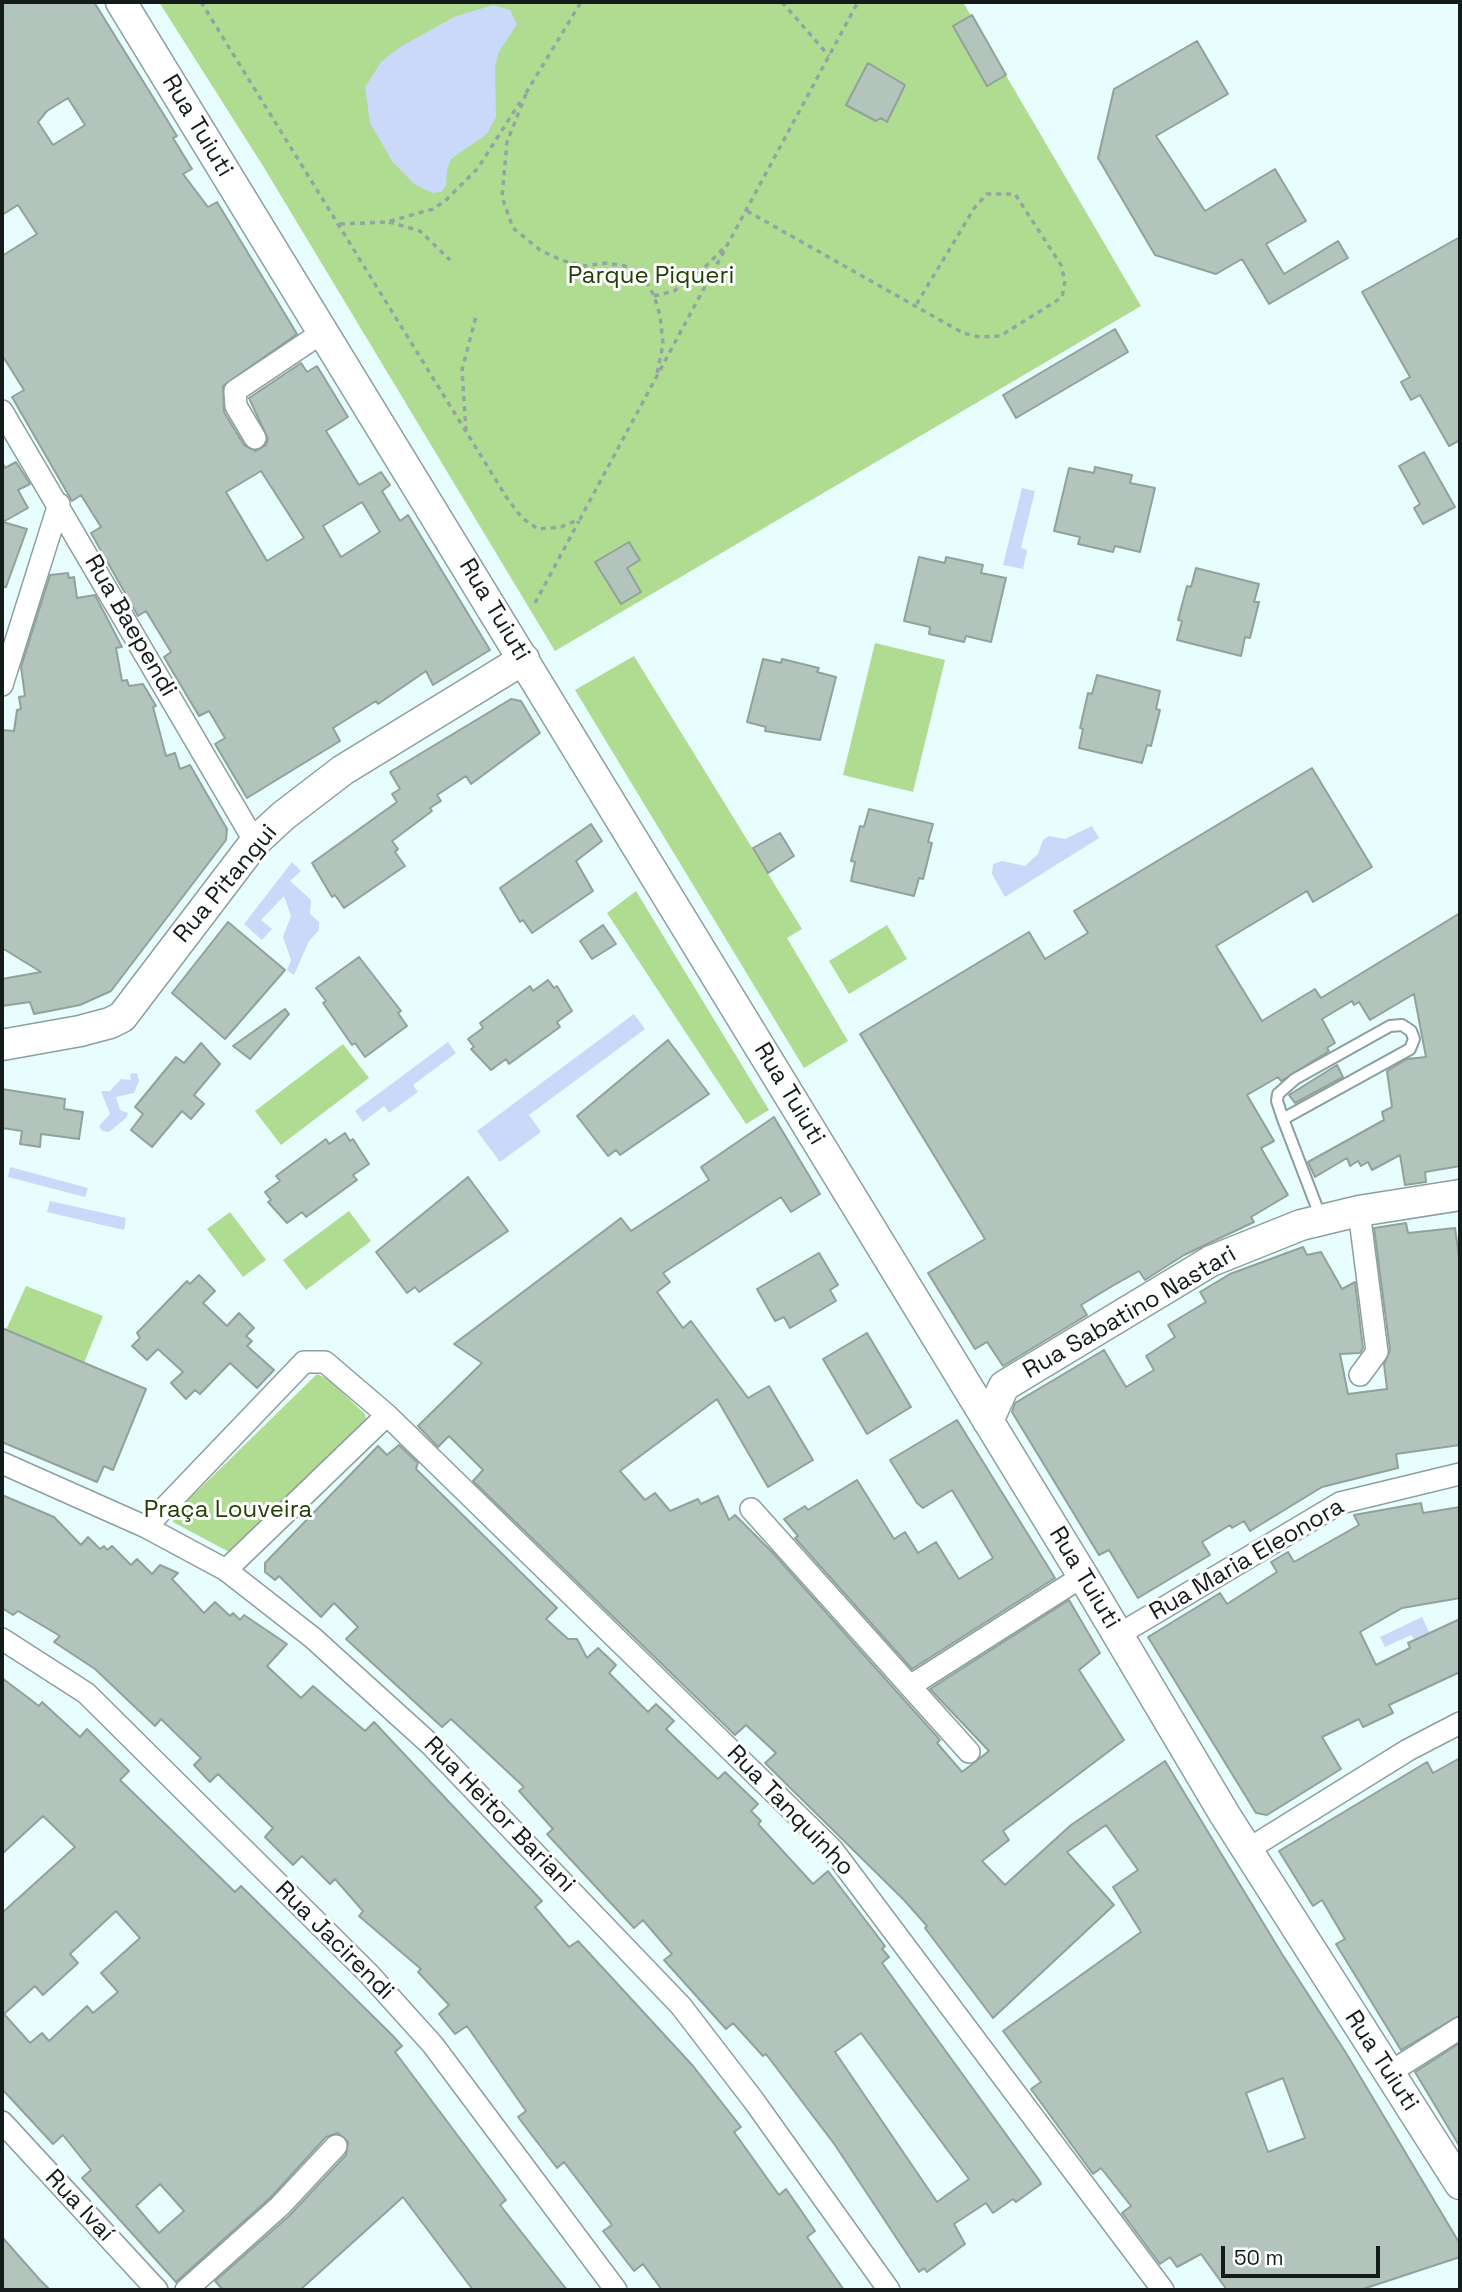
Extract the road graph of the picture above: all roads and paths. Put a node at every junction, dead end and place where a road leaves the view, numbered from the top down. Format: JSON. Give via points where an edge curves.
{"nodes":[{"id":1,"x":121,"y":2,"type":"edge"},
{"id":2,"x":201,"y":2,"type":"edge"},
{"id":3,"x":581,"y":2,"type":"edge"},
{"id":4,"x":782,"y":2,"type":"edge"},
{"id":5,"x":850,"y":2,"type":"edge"},
{"id":6,"x":858,"y":2,"type":"edge"},
{"id":7,"x":855,"y":8,"type":"junction"},
{"id":8,"x":829,"y":56,"type":"junction"},
{"id":9,"x":526,"y":93,"type":"junction"},
{"id":10,"x":747,"y":211,"type":"junction"},
{"id":11,"x":387,"y":222,"type":"junction"},
{"id":12,"x":339,"y":224,"type":"junction"},
{"id":13,"x":729,"y":243,"type":"junction"},
{"id":14,"x":450,"y":260,"type":"dead end"},
{"id":15,"x":654,"y":296,"type":"junction"},
{"id":16,"x":916,"y":304,"type":"junction"},
{"id":17,"x":476,"y":316,"type":"dead end"},
{"id":18,"x":323,"y":332,"type":"junction"},
{"id":19,"x":656,"y":381,"type":"junction"},
{"id":20,"x":5,"y":420,"type":"edge"},
{"id":21,"x":466,"y":433,"type":"junction"},
{"id":22,"x":255,"y":438,"type":"dead end"},
{"id":23,"x":59,"y":504,"type":"junction"},
{"id":24,"x":580,"y":519,"type":"junction"},
{"id":25,"x":534,"y":603,"type":"dead end"},
{"id":26,"x":523,"y":659,"type":"junction"},
{"id":27,"x":2,"y":685,"type":"edge"},
{"id":28,"x":255,"y":842,"type":"junction"},
{"id":29,"x":2,"y":1045,"type":"edge"},
{"id":30,"x":1283,"y":1119,"type":"junction"},
{"id":31,"x":1460,"y":1195,"type":"edge"},
{"id":32,"x":1359,"y":1211,"type":"junction"},
{"id":33,"x":1321,"y":1219,"type":"junction"},
{"id":34,"x":1360,"y":1375,"type":"dead end"},
{"id":35,"x":962,"y":1377,"type":"junction"},
{"id":36,"x":1004,"y":1387,"type":"junction"},
{"id":37,"x":387,"y":1415,"type":"junction"},
{"id":38,"x":988,"y":1421,"type":"junction"},
{"id":39,"x":2,"y":1463,"type":"edge"},
{"id":40,"x":1460,"y":1474,"type":"edge"},
{"id":41,"x":751,"y":1508,"type":"dead end"},
{"id":42,"x":146,"y":1527,"type":"junction"},
{"id":43,"x":226,"y":1570,"type":"junction"},
{"id":44,"x":1083,"y":1576,"type":"junction"},
{"id":45,"x":1118,"y":1634,"type":"junction"},
{"id":46,"x":2,"y":1639,"type":"edge"},
{"id":47,"x":909,"y":1686,"type":"junction"},
{"id":48,"x":1460,"y":1723,"type":"edge"},
{"id":49,"x":969,"y":1752,"type":"dead end"},
{"id":50,"x":1247,"y":1850,"type":"junction"},
{"id":51,"x":1460,"y":2028,"type":"edge"},
{"id":52,"x":1389,"y":2073,"type":"junction"},
{"id":53,"x":2,"y":2122,"type":"edge"},
{"id":54,"x":336,"y":2147,"type":"dead end"},
{"id":55,"x":1460,"y":2184,"type":"edge"},
{"id":56,"x":157,"y":2290,"type":"edge"},
{"id":57,"x":186,"y":2290,"type":"edge"},
{"id":58,"x":616,"y":2290,"type":"edge"},
{"id":59,"x":889,"y":2290,"type":"edge"},
{"id":60,"x":1163,"y":2290,"type":"edge"}],
"edges":[{"from":1,"to":18,"type":"street","name":"Rua Tuiuti"},
{"from":2,"to":12,"type":"path"},
{"from":3,"to":9,"type":"path"},
{"from":4,"to":8,"type":"path"},
{"from":5,"to":7,"type":"path"},
{"from":6,"to":7,"type":"path"},
{"from":7,"to":8,"type":"path"},
{"from":8,"to":10,"type":"path"},
{"from":9,"to":11,"type":"path","via":[[464,185],[433,209]]},
{"from":9,"to":15,"type":"path","via":[[507,142],[503,183],[502,197],[513,228],[561,260],[583,266],[625,266],[644,277]]},
{"from":10,"to":13,"type":"path"},
{"from":10,"to":16,"type":"path"},
{"from":11,"to":12,"type":"path"},
{"from":11,"to":14,"type":"path","via":[[420,231]]},
{"from":12,"to":21,"type":"path"},
{"from":13,"to":15,"type":"path","via":[[674,291]]},
{"from":13,"to":19,"type":"path"},
{"from":15,"to":19,"type":"path","via":[[663,344]]},
{"from":16,"to":16,"type":"path","via":[[963,333],[980,338],[1000,336],[1062,297],[1065,281],[1061,265],[1015,194],[986,194]]},
{"from":17,"to":21,"type":"path","via":[[462,370]]},
{"from":18,"to":22,"type":"street","via":[[235,391],[236,406]]},
{"from":18,"to":26,"type":"street","name":"Rua Tuiuti"},
{"from":19,"to":24,"type":"path"},
{"from":20,"to":23,"type":"street","name":"Rua Baependi"},
{"from":21,"to":24,"type":"path","via":[[522,518],[538,529]]},
{"from":23,"to":27,"type":"street"},
{"from":23,"to":28,"type":"street","name":"Rua Baependi"},
{"from":24,"to":25,"type":"path"},
{"from":26,"to":28,"type":"street","name":"Rua Pitangui","via":[[342,770]]},
{"from":26,"to":35,"type":"street","name":"Rua Tuiuti"},
{"from":28,"to":29,"type":"street","name":"Rua Pitangui","via":[[122,1017],[80,1031]]},
{"from":30,"to":30,"type":"lane","via":[[1278,1094],[1295,1079],[1390,1026],[1402,1025],[1411,1031],[1410,1049]]},
{"from":30,"to":33,"type":"lane"},
{"from":31,"to":32,"type":"street","name":"Rua Sabatino Nastari"},
{"from":32,"to":33,"type":"street","name":"Rua Sabatino Nastari"},
{"from":32,"to":34,"type":"street","via":[[1377,1352]]},
{"from":33,"to":36,"type":"street","name":"Rua Sabatino Nastari","via":[[1211,1261]]},
{"from":35,"to":36,"type":"street","name":"Rua Sabatino Nastari"},
{"from":35,"to":38,"type":"street","name":"Rua Tuiuti"},
{"from":36,"to":38,"type":"street","name":"Rua Sabatino Nastari"},
{"from":37,"to":42,"type":"street","via":[[325,1362],[304,1362]]},
{"from":37,"to":43,"type":"street"},
{"from":37,"to":60,"type":"street","name":"Rua Tanquinho","via":[[832,1849]]},
{"from":38,"to":44,"type":"street","name":"Rua Tuiuti"},
{"from":39,"to":42,"type":"street","name":"Rua Heitor Bariani"},
{"from":40,"to":45,"type":"street","name":"Rua Maria Eleonora","via":[[1340,1503]]},
{"from":41,"to":47,"type":"street"},
{"from":42,"to":43,"type":"street","name":"Rua Heitor Bariani"},
{"from":43,"to":59,"type":"street","name":"Rua Heitor Bariani","via":[[313,1638],[430,1744],[681,2006]]},
{"from":44,"to":45,"type":"street","name":"Rua Tuiuti"},
{"from":44,"to":47,"type":"street"},
{"from":45,"to":50,"type":"street","name":"Rua Tuiuti"},
{"from":46,"to":58,"type":"street","name":"Rua Jacirendi","via":[[86,1693],[369,1974],[433,2045]]},
{"from":47,"to":49,"type":"street"},
{"from":48,"to":50,"type":"street"},
{"from":50,"to":52,"type":"street","name":"Rua Tuiuti"},
{"from":51,"to":52,"type":"street"},
{"from":52,"to":55,"type":"street","name":"Rua Tuiuti"},
{"from":53,"to":56,"type":"street","name":"Rua Ivaí"},
{"from":54,"to":57,"type":"street","via":[[280,2206]]}]}
